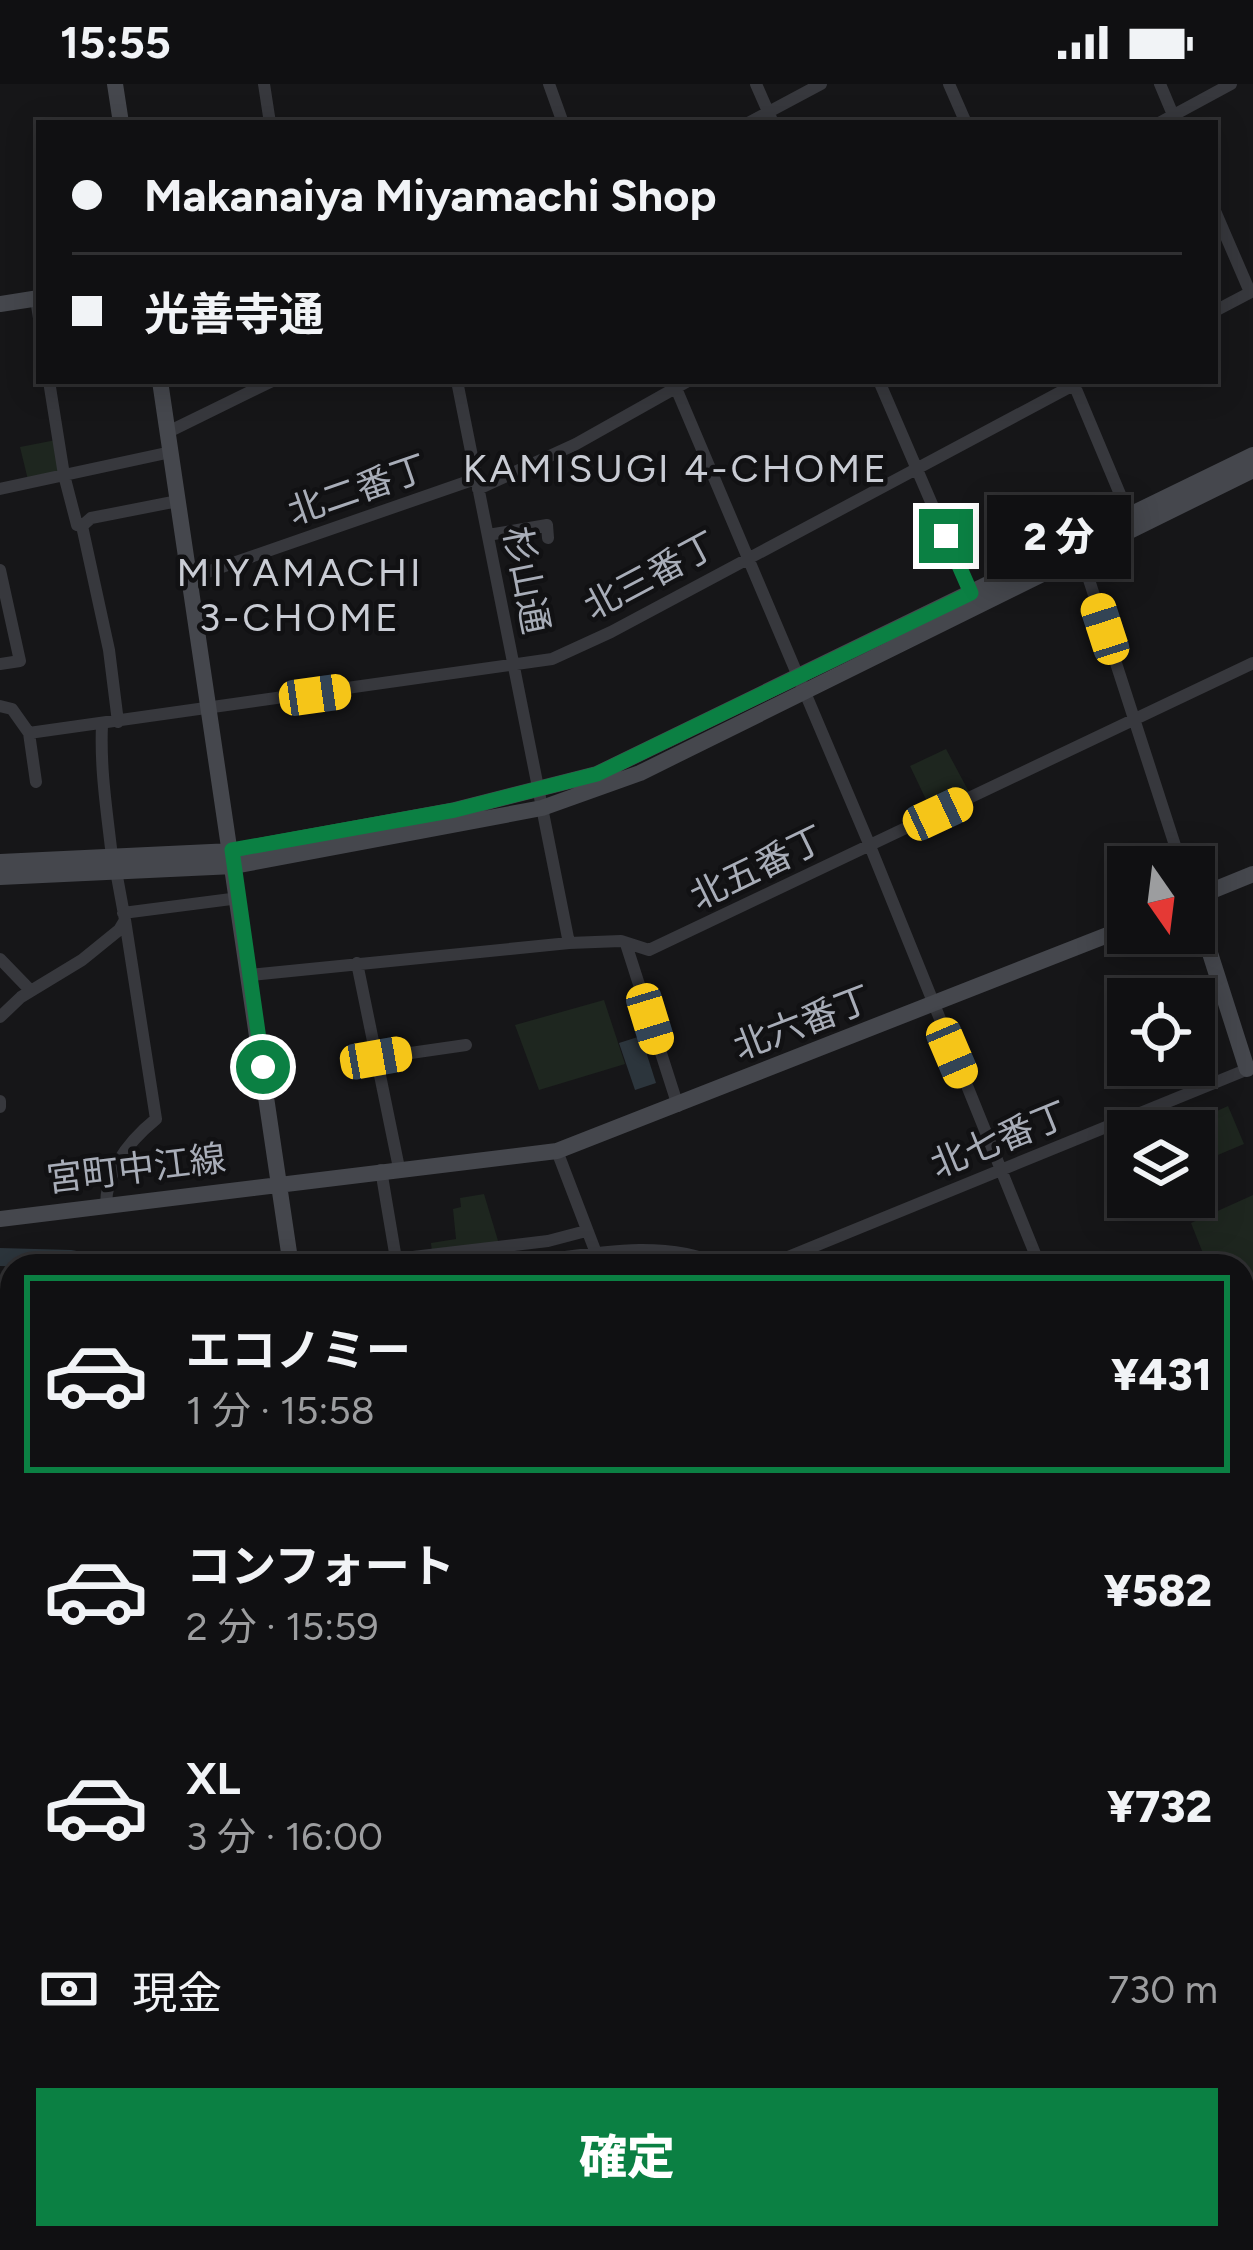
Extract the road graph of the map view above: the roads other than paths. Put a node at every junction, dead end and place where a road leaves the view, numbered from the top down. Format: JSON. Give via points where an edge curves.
{"nodes":[{"id":1,"x":115,"y":84,"type":"edge"},
{"id":2,"x":264,"y":84,"type":"edge"},
{"id":3,"x":549,"y":84,"type":"edge"},
{"id":4,"x":756,"y":84,"type":"edge"},
{"id":5,"x":821,"y":84,"type":"edge"},
{"id":6,"x":949,"y":84,"type":"edge"},
{"id":7,"x":1160,"y":84,"type":"edge"},
{"id":8,"x":1231,"y":84,"type":"edge"},
{"id":9,"x":771,"y":118,"type":"edge"},
{"id":10,"x":1175,"y":119,"type":"edge"},
{"id":11,"x":121,"y":120,"type":"edge"},
{"id":12,"x":270,"y":120,"type":"edge"},
{"id":13,"x":562,"y":120,"type":"edge"},
{"id":14,"x":965,"y":120,"type":"edge"},
{"id":15,"x":1218,"y":217,"type":"edge"},
{"id":16,"x":1252,"y":291,"type":"edge"},
{"id":17,"x":36,"y":298,"type":"edge"},
{"id":18,"x":0,"y":304,"type":"edge"},
{"id":19,"x":1218,"y":308,"type":"edge"},
{"id":20,"x":49,"y":384,"type":"edge"},
{"id":21,"x":160,"y":384,"type":"edge"},
{"id":22,"x":266,"y":384,"type":"edge"},
{"id":23,"x":458,"y":384,"type":"edge"},
{"id":24,"x":677,"y":384,"type":"edge"},
{"id":25,"x":679,"y":384,"type":"edge"},
{"id":26,"x":880,"y":384,"type":"edge"},
{"id":27,"x":1072,"y":384,"type":"edge"},
{"id":28,"x":1077,"y":384,"type":"edge"},
{"id":29,"x":168,"y":432,"type":"junction"},
{"id":30,"x":171,"y":452,"type":"junction"},
{"id":31,"x":1253,"y":455,"type":"edge"},
{"id":32,"x":916,"y":470,"type":"junction"},
{"id":33,"x":1253,"y":470,"type":"edge"},
{"id":34,"x":64,"y":475,"type":"junction"},
{"id":35,"x":477,"y":484,"type":"junction"},
{"id":36,"x":0,"y":489,"type":"edge"},
{"id":37,"x":178,"y":501,"type":"junction"},
{"id":38,"x":1132,"y":522,"type":"junction"},
{"id":39,"x":82,"y":526,"type":"junction"},
{"id":40,"x":488,"y":535,"type":"junction"},
{"id":41,"x":548,"y":538,"type":"dead end"},
{"id":42,"x":1081,"y":555,"type":"junction"},
{"id":43,"x":746,"y":558,"type":"junction"},
{"id":44,"x":0,"y":570,"type":"edge"},
{"id":45,"x":190,"y":578,"type":"junction"},
{"id":46,"x":974,"y":600,"type":"junction"},
{"id":47,"x":1253,"y":663,"type":"edge"},
{"id":48,"x":0,"y":664,"type":"edge"},
{"id":49,"x":514,"y":666,"type":"junction"},
{"id":50,"x":800,"y":685,"type":"junction"},
{"id":51,"x":0,"y":706,"type":"edge"},
{"id":52,"x":210,"y":710,"type":"junction"},
{"id":53,"x":1134,"y":720,"type":"junction"},
{"id":54,"x":118,"y":722,"type":"junction"},
{"id":55,"x":102,"y":724,"type":"junction"},
{"id":56,"x":29,"y":733,"type":"junction"},
{"id":57,"x":36,"y":782,"type":"dead end"},
{"id":58,"x":540,"y":800,"type":"junction"},
{"id":59,"x":870,"y":846,"type":"junction"},
{"id":60,"x":1175,"y":846,"type":"edge"},
{"id":61,"x":233,"y":858,"type":"junction"},
{"id":62,"x":0,"y":862,"type":"edge"},
{"id":63,"x":114,"y":864,"type":"junction"},
{"id":64,"x":1253,"y":874,"type":"edge"},
{"id":65,"x":0,"y":877,"type":"edge"},
{"id":66,"x":1215,"y":891,"type":"edge"},
{"id":67,"x":239,"y":898,"type":"junction"},
{"id":68,"x":124,"y":916,"type":"junction"},
{"id":69,"x":1107,"y":935,"type":"edge"},
{"id":70,"x":568,"y":943,"type":"junction"},
{"id":71,"x":626,"y":944,"type":"junction"},
{"id":72,"x":1212,"y":954,"type":"edge"},
{"id":73,"x":0,"y":959,"type":"edge"},
{"id":74,"x":357,"y":963,"type":"junction"},
{"id":75,"x":250,"y":975,"type":"junction"},
{"id":76,"x":31,"y":991,"type":"junction"},
{"id":77,"x":932,"y":1006,"type":"junction"},
{"id":78,"x":0,"y":1017,"type":"edge"},
{"id":79,"x":466,"y":1045,"type":"dead end"},
{"id":80,"x":376,"y":1058,"type":"junction"},
{"id":81,"x":1250,"y":1068,"type":"edge"},
{"id":82,"x":678,"y":1106,"type":"junction"},
{"id":83,"x":557,"y":1151,"type":"junction"},
{"id":84,"x":390,"y":1169,"type":"junction"},
{"id":85,"x":1001,"y":1172,"type":"junction"},
{"id":86,"x":281,"y":1183,"type":"junction"},
{"id":87,"x":106,"y":1206,"type":"junction"},
{"id":88,"x":0,"y":1219,"type":"edge"},
{"id":89,"x":586,"y":1232,"type":"junction"},
{"id":90,"x":290,"y":1254,"type":"edge"},
{"id":91,"x":396,"y":1254,"type":"edge"},
{"id":92,"x":438,"y":1254,"type":"edge"},
{"id":93,"x":596,"y":1254,"type":"edge"},
{"id":94,"x":635,"y":1254,"type":"edge"},
{"id":95,"x":697,"y":1254,"type":"edge"},
{"id":96,"x":796,"y":1254,"type":"edge"},
{"id":97,"x":1035,"y":1254,"type":"edge"}],
"edges":[{"from":1,"to":11,"type":"street"},
{"from":2,"to":12,"type":"street"},
{"from":3,"to":13,"type":"street"},
{"from":4,"to":9,"type":"street"},
{"from":5,"to":9,"type":"street"},
{"from":6,"to":14,"type":"street"},
{"from":7,"to":10,"type":"street"},
{"from":8,"to":10,"type":"street"},
{"from":15,"to":16,"type":"street"},
{"from":16,"to":19,"type":"street"},
{"from":17,"to":18,"type":"street"},
{"from":20,"to":34,"type":"street"},
{"from":21,"to":29,"type":"street"},
{"from":22,"to":29,"type":"street"},
{"from":23,"to":35,"type":"street","name":"杉山通"},
{"from":24,"to":35,"type":"street","name":"北二番丁","via":[[576,444]]},
{"from":25,"to":43,"type":"street"},
{"from":26,"to":32,"type":"street"},
{"from":27,"to":32,"type":"street","name":"北三番丁"},
{"from":28,"to":38,"type":"street"},
{"from":29,"to":30,"type":"street"},
{"from":30,"to":34,"type":"street"},
{"from":30,"to":37,"type":"street"},
{"from":31,"to":38,"type":"street"},
{"from":32,"to":43,"type":"street","name":"北三番丁"},
{"from":32,"to":46,"type":"street"},
{"from":33,"to":38,"type":"street"},
{"from":34,"to":36,"type":"street"},
{"from":34,"to":39,"type":"street"},
{"from":35,"to":40,"type":"street","name":"杉山通"},
{"from":35,"to":45,"type":"street","name":"北二番丁"},
{"from":37,"to":39,"type":"street"},
{"from":37,"to":45,"type":"street"},
{"from":38,"to":42,"type":"street"},
{"from":38,"to":46,"type":"street"},
{"from":39,"to":54,"type":"street"},
{"from":40,"to":41,"type":"street","via":[[547,525]]},
{"from":40,"to":49,"type":"street","name":"杉山通"},
{"from":42,"to":46,"type":"street"},
{"from":42,"to":53,"type":"street"},
{"from":43,"to":49,"type":"street","name":"北三番丁","via":[[568,653]]},
{"from":43,"to":50,"type":"street"},
{"from":44,"to":48,"type":"street","via":[[20,661]]},
{"from":45,"to":52,"type":"street"},
{"from":46,"to":50,"type":"street"},
{"from":47,"to":53,"type":"street","name":"北五番丁"},
{"from":49,"to":52,"type":"street","name":"北三番丁"},
{"from":49,"to":58,"type":"street","name":"杉山通"},
{"from":50,"to":58,"type":"street"},
{"from":50,"to":59,"type":"street"},
{"from":51,"to":56,"type":"street"},
{"from":52,"to":54,"type":"street","name":"北三番丁"},
{"from":52,"to":61,"type":"street"},
{"from":53,"to":59,"type":"street","name":"北五番丁"},
{"from":53,"to":60,"type":"street"},
{"from":54,"to":55,"type":"street","name":"北三番丁"},
{"from":55,"to":56,"type":"street","name":"北三番丁"},
{"from":55,"to":63,"type":"street"},
{"from":56,"to":57,"type":"street"},
{"from":58,"to":61,"type":"street"},
{"from":58,"to":70,"type":"street","name":"杉山通"},
{"from":59,"to":71,"type":"street","name":"北五番丁","via":[[680,938],[649,950]]},
{"from":59,"to":77,"type":"street"},
{"from":61,"to":63,"type":"street"},
{"from":61,"to":67,"type":"street"},
{"from":62,"to":63,"type":"street"},
{"from":63,"to":65,"type":"street"},
{"from":63,"to":68,"type":"street"},
{"from":64,"to":66,"type":"street"},
{"from":67,"to":68,"type":"street"},
{"from":67,"to":75,"type":"street"},
{"from":68,"to":76,"type":"street","via":[[119,930],[82,960]]},
{"from":68,"to":87,"type":"street","via":[[156,1119],[111,1172]]},
{"from":69,"to":77,"type":"street","name":"北六番丁"},
{"from":70,"to":71,"type":"street","name":"北五番丁"},
{"from":70,"to":74,"type":"street","name":"北五番丁"},
{"from":71,"to":82,"type":"street"},
{"from":72,"to":81,"type":"street"},
{"from":73,"to":76,"type":"street"},
{"from":74,"to":75,"type":"street","name":"北五番丁"},
{"from":74,"to":80,"type":"street"},
{"from":75,"to":86,"type":"street"},
{"from":76,"to":78,"type":"street"},
{"from":77,"to":82,"type":"street","name":"北六番丁"},
{"from":77,"to":85,"type":"street"},
{"from":79,"to":80,"type":"street"},
{"from":80,"to":84,"type":"street"},
{"from":81,"to":85,"type":"street","name":"北七番丁"},
{"from":82,"to":83,"type":"street","name":"北六番丁"},
{"from":83,"to":84,"type":"street","name":"北六番丁"},
{"from":83,"to":89,"type":"street"},
{"from":84,"to":86,"type":"street","name":"北六番丁"},
{"from":84,"to":91,"type":"street"},
{"from":85,"to":96,"type":"street","name":"北七番丁"},
{"from":85,"to":97,"type":"street"},
{"from":86,"to":87,"type":"street","name":"宮町中江線"},
{"from":86,"to":90,"type":"street"},
{"from":87,"to":88,"type":"street","name":"宮町中江線"},
{"from":89,"to":92,"type":"street"},
{"from":89,"to":93,"type":"street"},
{"from":94,"to":95,"type":"street"}]}
